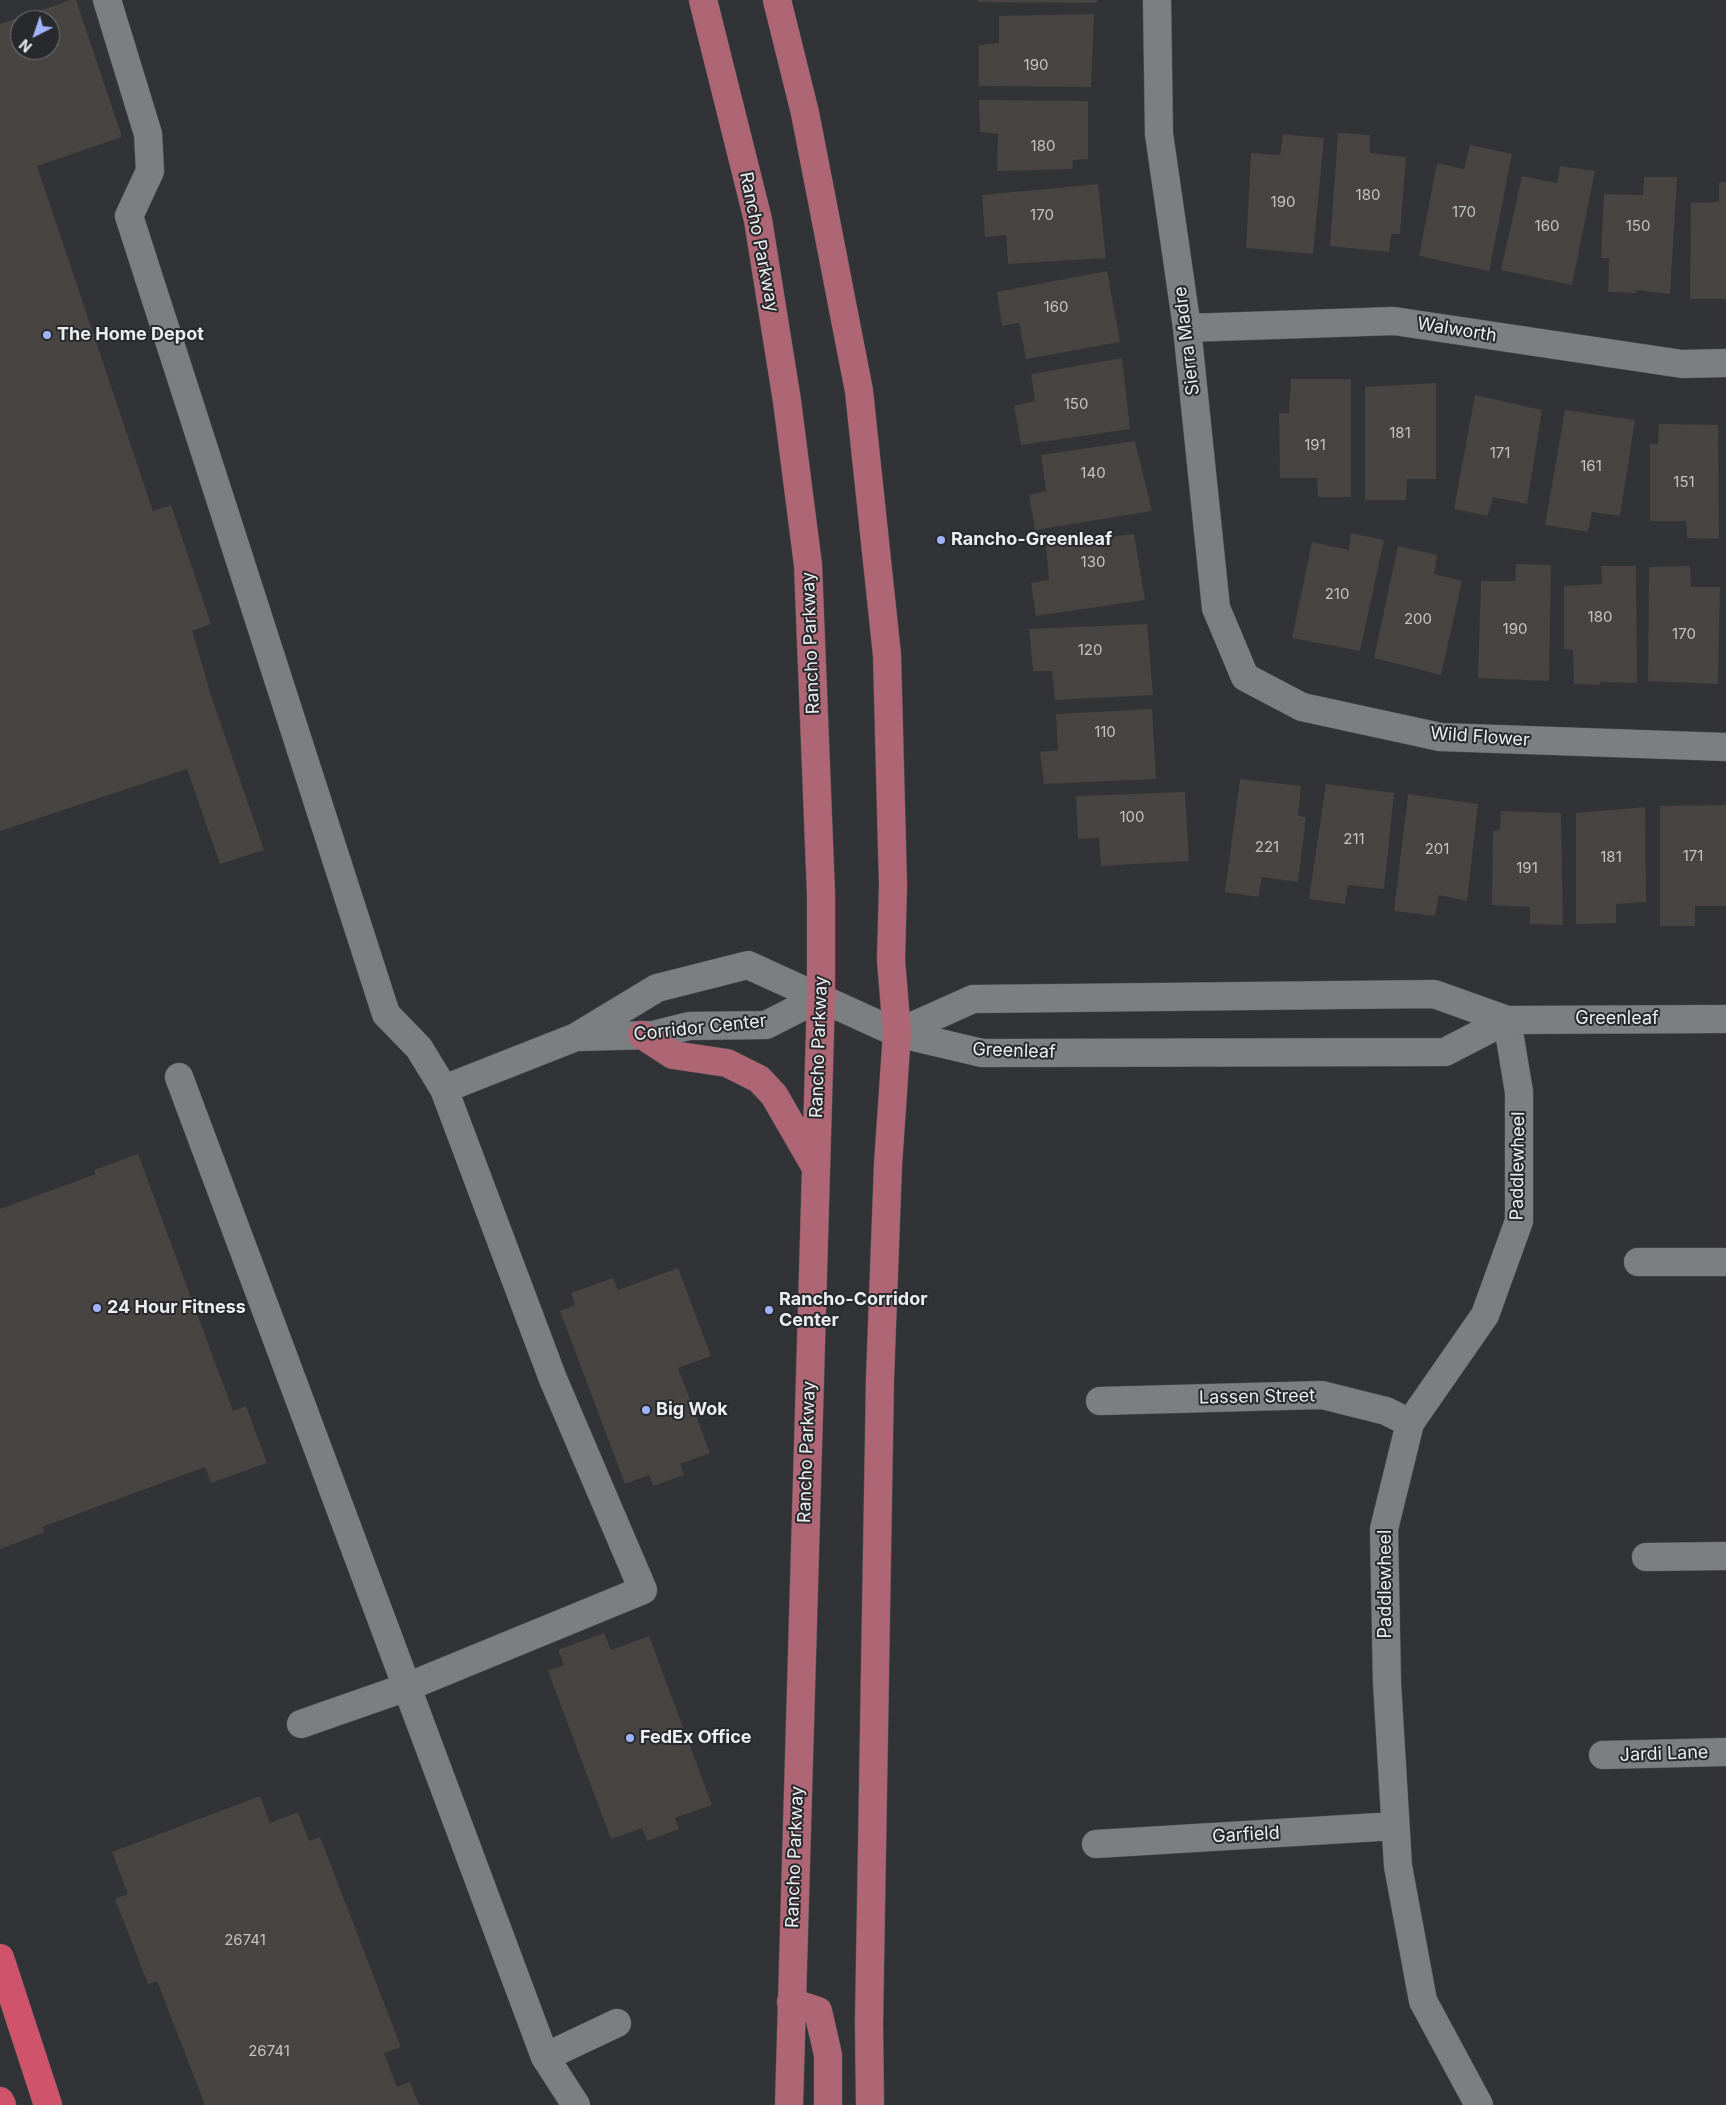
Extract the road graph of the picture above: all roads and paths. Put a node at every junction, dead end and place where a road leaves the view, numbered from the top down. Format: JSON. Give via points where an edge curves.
{"nodes":[{"id":1,"x":107,"y":0,"type":"edge"},
{"id":2,"x":703,"y":0,"type":"edge"},
{"id":3,"x":777,"y":0,"type":"edge"},
{"id":4,"x":1157,"y":0,"type":"edge"},
{"id":5,"x":1187,"y":328,"type":"junction"},
{"id":6,"x":1726,"y":363,"type":"edge"},
{"id":7,"x":1245,"y":676,"type":"joint"},
{"id":8,"x":1726,"y":747,"type":"edge"},
{"id":9,"x":821,"y":997,"type":"junction"},
{"id":10,"x":1726,"y":1019,"type":"edge"},
{"id":11,"x":1507,"y":1020,"type":"junction"},
{"id":12,"x":897,"y":1033,"type":"junction"},
{"id":13,"x":642,"y":1035,"type":"junction"},
{"id":14,"x":576,"y":1037,"type":"junction"},
{"id":15,"x":179,"y":1076,"type":"dead end"},
{"id":16,"x":444,"y":1089,"type":"junction"},
{"id":17,"x":815,"y":1166,"type":"junction"},
{"id":18,"x":1638,"y":1262,"type":"dead end"},
{"id":19,"x":1726,"y":1262,"type":"edge"},
{"id":20,"x":1100,"y":1401,"type":"dead end"},
{"id":21,"x":1410,"y":1423,"type":"junction"},
{"id":22,"x":1726,"y":1556,"type":"edge"},
{"id":23,"x":1646,"y":1557,"type":"dead end"},
{"id":24,"x":407,"y":1687,"type":"junction"},
{"id":25,"x":301,"y":1724,"type":"dead end"},
{"id":26,"x":1726,"y":1752,"type":"edge"},
{"id":27,"x":1603,"y":1755,"type":"dead end"},
{"id":28,"x":1395,"y":1826,"type":"junction"},
{"id":29,"x":1096,"y":1844,"type":"dead end"},
{"id":30,"x":0,"y":1958,"type":"edge"},
{"id":31,"x":791,"y":2002,"type":"junction"},
{"id":32,"x":617,"y":2023,"type":"dead end"},
{"id":33,"x":545,"y":2058,"type":"junction"},
{"id":34,"x":0,"y":2101,"type":"edge"},
{"id":35,"x":2,"y":2105,"type":"edge"},
{"id":36,"x":48,"y":2105,"type":"edge"},
{"id":37,"x":576,"y":2105,"type":"edge"},
{"id":38,"x":789,"y":2105,"type":"edge"},
{"id":39,"x":828,"y":2105,"type":"edge"},
{"id":40,"x":870,"y":2105,"type":"edge"},
{"id":41,"x":1479,"y":2105,"type":"edge"}],
"edges":[{"from":1,"to":16,"type":"street","via":[[148,134],[150,171],[129,216],[386,1014],[419,1048]]},
{"from":2,"to":9,"type":"main road","name":"Rancho Parkway","via":[[758,220],[787,400],[808,565]]},
{"from":3,"to":12,"type":"main road","via":[[805,112],[859,391],[887,655],[891,960]]},
{"from":4,"to":5,"type":"street","name":"Sierra Madre","via":[[1159,134]]},
{"from":5,"to":6,"type":"street","name":"Walworth","via":[[1394,321],[1682,364]]},
{"from":5,"to":7,"type":"street","name":"Sierra Madre","via":[[1216,608]]},
{"from":7,"to":8,"type":"street","name":"Wild Flower","via":[[1302,708],[1440,737]]},
{"from":9,"to":12,"type":"street"},
{"from":9,"to":13,"type":"street","name":"Corridor Center","via":[[766,1024],[689,1026]]},
{"from":9,"to":14,"type":"street","name":"Corridor Center","via":[[748,965],[657,988]]},
{"from":9,"to":17,"type":"main road","name":"Rancho Parkway"},
{"from":10,"to":11,"type":"street","name":"Greenleaf"},
{"from":11,"to":12,"type":"street","name":"Greenleaf","via":[[1445,1052],[982,1053]]},
{"from":11,"to":12,"type":"street","name":"Greenleaf","via":[[1434,994],[974,998]]},
{"from":11,"to":21,"type":"street","name":"Paddlewheel","via":[[1519,1092],[1520,1221],[1485,1315]]},
{"from":12,"to":40,"type":"main road","via":[[888,1165],[880,1379]]},
{"from":13,"to":14,"type":"street","name":"Corridor Center"},
{"from":13,"to":17,"type":"main road","via":[[674,1055],[727,1063],[759,1079],[774,1095]]},
{"from":14,"to":16,"type":"street","name":"Corridor Center"},
{"from":15,"to":24,"type":"street"},
{"from":16,"to":24,"type":"street","via":[[554,1379],[644,1590]]},
{"from":17,"to":31,"type":"main road","name":"Rancho Parkway"},
{"from":18,"to":19,"type":"street"},
{"from":20,"to":21,"type":"street","name":"Lassen Street","via":[[1322,1395],[1386,1412]]},
{"from":21,"to":28,"type":"street","name":"Paddlewheel","via":[[1384,1529],[1387,1683]]},
{"from":22,"to":23,"type":"street"},
{"from":24,"to":25,"type":"street"},
{"from":24,"to":33,"type":"street"},
{"from":26,"to":27,"type":"street","name":"Jardi Lane"},
{"from":28,"to":29,"type":"street","name":"Garfield"},
{"from":28,"to":41,"type":"street","name":"Paddlewheel","via":[[1398,1866],[1423,2001]]},
{"from":30,"to":36,"type":"highway"},
{"from":31,"to":38,"type":"main road","name":"Rancho Parkway"},
{"from":31,"to":39,"type":"main road","via":[[818,2011],[828,2055]]},
{"from":32,"to":33,"type":"street"},
{"from":33,"to":37,"type":"street"},
{"from":34,"to":35,"type":"highway"}]}
